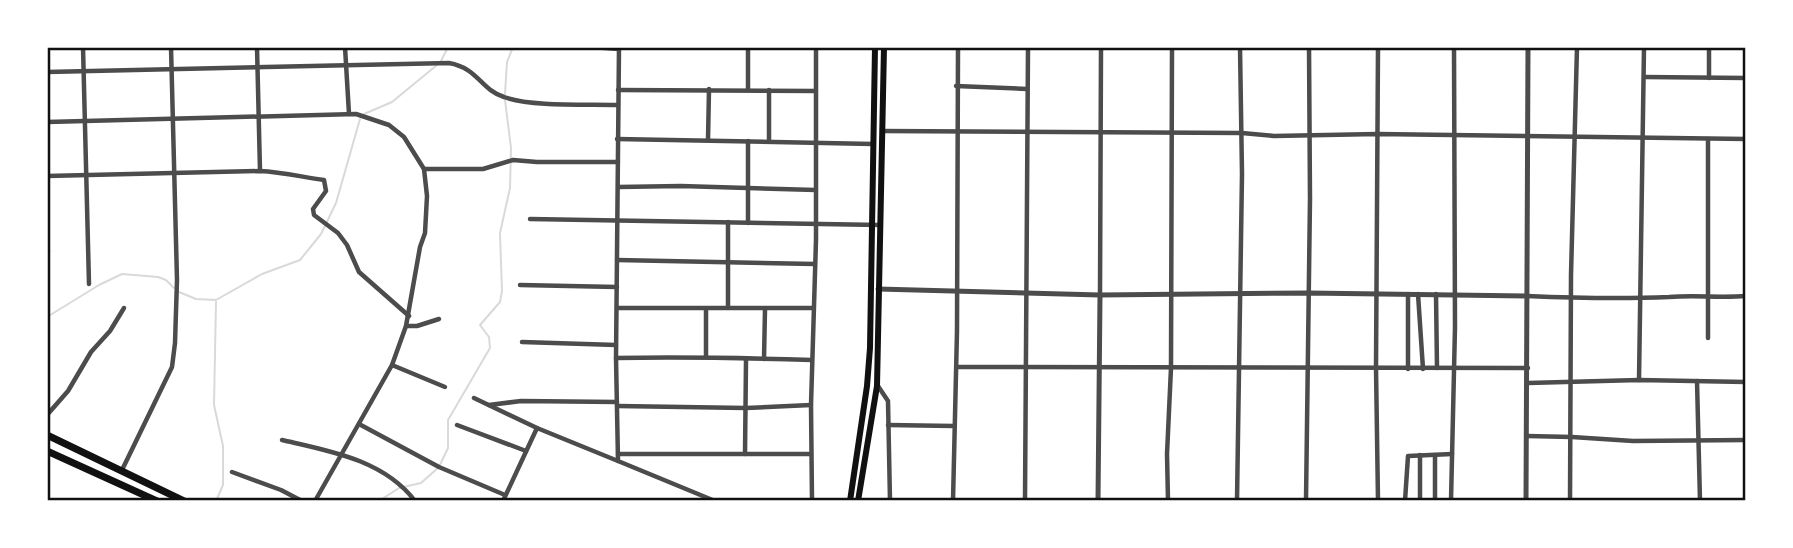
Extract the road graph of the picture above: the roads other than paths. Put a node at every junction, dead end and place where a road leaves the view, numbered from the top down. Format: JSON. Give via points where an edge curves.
{"nodes":[{"id":1,"x":83,"y":47,"type":"edge"},
{"id":2,"x":171,"y":47,"type":"edge"},
{"id":3,"x":257,"y":47,"type":"edge"},
{"id":4,"x":345,"y":47,"type":"edge"},
{"id":5,"x":591,"y":47,"type":"edge"},
{"id":6,"x":748,"y":47,"type":"edge"},
{"id":7,"x":816,"y":47,"type":"edge"},
{"id":8,"x":875,"y":47,"type":"edge"},
{"id":9,"x":884,"y":47,"type":"edge"},
{"id":10,"x":958,"y":47,"type":"edge"},
{"id":11,"x":1028,"y":47,"type":"edge"},
{"id":12,"x":1101,"y":47,"type":"edge"},
{"id":13,"x":1172,"y":47,"type":"edge"},
{"id":14,"x":1240,"y":47,"type":"edge"},
{"id":15,"x":1309,"y":47,"type":"edge"},
{"id":16,"x":1378,"y":47,"type":"edge"},
{"id":17,"x":1454,"y":47,"type":"edge"},
{"id":18,"x":1528,"y":47,"type":"edge"},
{"id":19,"x":1577,"y":47,"type":"edge"},
{"id":20,"x":1644,"y":47,"type":"edge"},
{"id":21,"x":1709,"y":47,"type":"edge"},
{"id":22,"x":619,"y":48,"type":"edge"},
{"id":23,"x":346,"y":66,"type":"junction"},
{"id":24,"x":257,"y":68,"type":"junction"},
{"id":25,"x":172,"y":69,"type":"junction"},
{"id":26,"x":84,"y":71,"type":"junction"},
{"id":27,"x":47,"y":72,"type":"edge"},
{"id":28,"x":1644,"y":77,"type":"junction"},
{"id":29,"x":1709,"y":78,"type":"junction"},
{"id":30,"x":1746,"y":78,"type":"edge"},
{"id":31,"x":956,"y":86,"type":"junction"},
{"id":32,"x":709,"y":89,"type":"junction"},
{"id":33,"x":748,"y":89,"type":"junction"},
{"id":34,"x":1027,"y":89,"type":"junction"},
{"id":35,"x":618,"y":90,"type":"junction"},
{"id":36,"x":769,"y":90,"type":"junction"},
{"id":37,"x":816,"y":90,"type":"junction"},
{"id":38,"x":618,"y":105,"type":"junction"},
{"id":39,"x":349,"y":114,"type":"junction"},
{"id":40,"x":257,"y":118,"type":"junction"},
{"id":41,"x":173,"y":119,"type":"junction"},
{"id":42,"x":85,"y":121,"type":"junction"},
{"id":43,"x":47,"y":122,"type":"edge"},
{"id":44,"x":882,"y":131,"type":"junction"},
{"id":45,"x":956,"y":132,"type":"junction"},
{"id":46,"x":1027,"y":133,"type":"junction"},
{"id":47,"x":1242,"y":133,"type":"junction"},
{"id":48,"x":1101,"y":134,"type":"junction"},
{"id":49,"x":1172,"y":134,"type":"junction"},
{"id":50,"x":1377,"y":134,"type":"junction"},
{"id":51,"x":1310,"y":135,"type":"junction"},
{"id":52,"x":1454,"y":135,"type":"junction"},
{"id":53,"x":1528,"y":136,"type":"junction"},
{"id":54,"x":1575,"y":136,"type":"junction"},
{"id":55,"x":1643,"y":137,"type":"junction"},
{"id":56,"x":617,"y":139,"type":"junction"},
{"id":57,"x":1708,"y":139,"type":"junction"},
{"id":58,"x":1746,"y":139,"type":"edge"},
{"id":59,"x":708,"y":140,"type":"junction"},
{"id":60,"x":748,"y":141,"type":"junction"},
{"id":61,"x":769,"y":141,"type":"junction"},
{"id":62,"x":816,"y":142,"type":"junction"},
{"id":63,"x":873,"y":144,"type":"junction"},
{"id":64,"x":618,"y":162,"type":"junction"},
{"id":65,"x":424,"y":169,"type":"junction"},
{"id":66,"x":260,"y":171,"type":"junction"},
{"id":67,"x":174,"y":173,"type":"junction"},
{"id":68,"x":86,"y":175,"type":"junction"},
{"id":69,"x":47,"y":176,"type":"edge"},
{"id":70,"x":618,"y":187,"type":"junction"},
{"id":71,"x":749,"y":188,"type":"junction"},
{"id":72,"x":816,"y":190,"type":"junction"},
{"id":73,"x":530,"y":219,"type":"dead end"},
{"id":74,"x":617,"y":220,"type":"junction"},
{"id":75,"x":728,"y":222,"type":"junction"},
{"id":76,"x":748,"y":223,"type":"junction"},
{"id":77,"x":816,"y":224,"type":"junction"},
{"id":78,"x":872,"y":225,"type":"junction"},
{"id":79,"x":880,"y":225,"type":"junction"},
{"id":80,"x":617,"y":260,"type":"junction"},
{"id":81,"x":728,"y":263,"type":"junction"},
{"id":82,"x":815,"y":264,"type":"junction"},
{"id":83,"x":89,"y":284,"type":"dead end"},
{"id":84,"x":520,"y":285,"type":"dead end"},
{"id":85,"x":617,"y":287,"type":"junction"},
{"id":86,"x":878,"y":289,"type":"junction"},
{"id":87,"x":956,"y":291,"type":"junction"},
{"id":88,"x":1308,"y":293,"type":"junction"},
{"id":89,"x":1377,"y":293,"type":"junction"},
{"id":90,"x":1026,"y":294,"type":"junction"},
{"id":91,"x":1408,"y":294,"type":"junction"},
{"id":92,"x":1418,"y":294,"type":"junction"},
{"id":93,"x":1100,"y":295,"type":"junction"},
{"id":94,"x":1171,"y":295,"type":"junction"},
{"id":95,"x":1240,"y":295,"type":"junction"},
{"id":96,"x":1436,"y":295,"type":"junction"},
{"id":97,"x":1454,"y":296,"type":"junction"},
{"id":98,"x":1527,"y":296,"type":"junction"},
{"id":99,"x":1746,"y":296,"type":"edge"},
{"id":100,"x":1572,"y":298,"type":"junction"},
{"id":101,"x":1708,"y":298,"type":"junction"},
{"id":102,"x":1641,"y":299,"type":"junction"},
{"id":103,"x":728,"y":307,"type":"junction"},
{"id":104,"x":124,"y":308,"type":"dead end"},
{"id":105,"x":617,"y":308,"type":"junction"},
{"id":106,"x":812,"y":308,"type":"junction"},
{"id":107,"x":765,"y":309,"type":"junction"},
{"id":108,"x":706,"y":310,"type":"junction"},
{"id":109,"x":409,"y":316,"type":"junction"},
{"id":110,"x":439,"y":319,"type":"dead end"},
{"id":111,"x":406,"y":326,"type":"junction"},
{"id":112,"x":1708,"y":338,"type":"dead end"},
{"id":113,"x":522,"y":342,"type":"dead end"},
{"id":114,"x":616,"y":345,"type":"junction"},
{"id":115,"x":706,"y":357,"type":"junction"},
{"id":116,"x":616,"y":358,"type":"junction"},
{"id":117,"x":764,"y":359,"type":"junction"},
{"id":118,"x":746,"y":360,"type":"junction"},
{"id":119,"x":812,"y":360,"type":"junction"},
{"id":120,"x":392,"y":365,"type":"junction"},
{"id":121,"x":1025,"y":366,"type":"junction"},
{"id":122,"x":957,"y":367,"type":"junction"},
{"id":123,"x":1100,"y":368,"type":"junction"},
{"id":124,"x":1171,"y":368,"type":"junction"},
{"id":125,"x":1238,"y":368,"type":"junction"},
{"id":126,"x":1308,"y":368,"type":"junction"},
{"id":127,"x":1376,"y":368,"type":"junction"},
{"id":128,"x":1437,"y":368,"type":"junction"},
{"id":129,"x":1454,"y":368,"type":"junction"},
{"id":130,"x":1528,"y":368,"type":"junction"},
{"id":131,"x":1408,"y":369,"type":"junction"},
{"id":132,"x":1423,"y":369,"type":"junction"},
{"id":133,"x":1639,"y":380,"type":"junction"},
{"id":134,"x":1697,"y":381,"type":"junction"},
{"id":135,"x":1746,"y":382,"type":"edge"},
{"id":136,"x":1528,"y":383,"type":"junction"},
{"id":137,"x":1572,"y":383,"type":"junction"},
{"id":138,"x":877,"y":386,"type":"junction"},
{"id":139,"x":445,"y":387,"type":"dead end"},
{"id":140,"x":474,"y":398,"type":"dead end"},
{"id":141,"x":617,"y":404,"type":"junction"},
{"id":142,"x":488,"y":405,"type":"junction"},
{"id":143,"x":811,"y":405,"type":"junction"},
{"id":144,"x":746,"y":408,"type":"junction"},
{"id":145,"x":47,"y":415,"type":"edge"},
{"id":146,"x":359,"y":424,"type":"junction"},
{"id":147,"x":457,"y":425,"type":"dead end"},
{"id":148,"x":888,"y":425,"type":"junction"},
{"id":149,"x":954,"y":426,"type":"junction"},
{"id":150,"x":537,"y":428,"type":"junction"},
{"id":151,"x":47,"y":435,"type":"edge"},
{"id":152,"x":1527,"y":436,"type":"junction"},
{"id":153,"x":1572,"y":437,"type":"junction"},
{"id":154,"x":282,"y":439,"type":"dead end"},
{"id":155,"x":1697,"y":440,"type":"junction"},
{"id":156,"x":1746,"y":440,"type":"edge"},
{"id":157,"x":47,"y":451,"type":"edge"},
{"id":158,"x":526,"y":452,"type":"junction"},
{"id":159,"x":340,"y":454,"type":"junction"},
{"id":160,"x":745,"y":454,"type":"junction"},
{"id":161,"x":811,"y":454,"type":"junction"},
{"id":162,"x":1452,"y":454,"type":"junction"},
{"id":163,"x":1420,"y":455,"type":"junction"},
{"id":164,"x":1435,"y":455,"type":"junction"},
{"id":165,"x":618,"y":458,"type":"junction"},
{"id":166,"x":121,"y":470,"type":"junction"},
{"id":167,"x":232,"y":472,"type":"dead end"},
{"id":168,"x":504,"y":498,"type":"edge"},
{"id":169,"x":157,"y":501,"type":"edge"},
{"id":170,"x":184,"y":501,"type":"edge"},
{"id":171,"x":302,"y":501,"type":"edge"},
{"id":172,"x":315,"y":501,"type":"edge"},
{"id":173,"x":415,"y":501,"type":"edge"},
{"id":174,"x":715,"y":501,"type":"edge"},
{"id":175,"x":812,"y":501,"type":"edge"},
{"id":176,"x":850,"y":501,"type":"edge"},
{"id":177,"x":858,"y":501,"type":"edge"},
{"id":178,"x":890,"y":501,"type":"edge"},
{"id":179,"x":953,"y":501,"type":"edge"},
{"id":180,"x":1025,"y":501,"type":"edge"},
{"id":181,"x":1098,"y":501,"type":"edge"},
{"id":182,"x":1168,"y":501,"type":"edge"},
{"id":183,"x":1237,"y":501,"type":"edge"},
{"id":184,"x":1306,"y":501,"type":"edge"},
{"id":185,"x":1378,"y":501,"type":"edge"},
{"id":186,"x":1405,"y":501,"type":"edge"},
{"id":187,"x":1420,"y":501,"type":"edge"},
{"id":188,"x":1435,"y":501,"type":"edge"},
{"id":189,"x":1451,"y":501,"type":"edge"},
{"id":190,"x":1526,"y":501,"type":"edge"},
{"id":191,"x":1570,"y":501,"type":"edge"},
{"id":192,"x":1700,"y":501,"type":"edge"}],
"edges":[{"from":1,"to":26,"type":"street"},
{"from":2,"to":25,"type":"street"},
{"from":3,"to":24,"type":"street"},
{"from":4,"to":23,"type":"street"},
{"from":5,"to":22,"type":"street"},
{"from":6,"to":33,"type":"street"},
{"from":7,"to":37,"type":"street"},
{"from":8,"to":63,"type":"main road"},
{"from":9,"to":44,"type":"main road"},
{"from":10,"to":31,"type":"street"},
{"from":11,"to":34,"type":"street"},
{"from":12,"to":48,"type":"street"},
{"from":13,"to":49,"type":"street"},
{"from":14,"to":47,"type":"street"},
{"from":15,"to":51,"type":"street"},
{"from":16,"to":50,"type":"street"},
{"from":17,"to":52,"type":"street"},
{"from":18,"to":53,"type":"street"},
{"from":19,"to":54,"type":"street"},
{"from":20,"to":28,"type":"street"},
{"from":21,"to":29,"type":"street"},
{"from":22,"to":35,"type":"street"},
{"from":23,"to":24,"type":"street"},
{"from":23,"to":38,"type":"street","via":[[449,63],[471,71],[505,98]]},
{"from":23,"to":39,"type":"street"},
{"from":24,"to":25,"type":"street"},
{"from":24,"to":40,"type":"street"},
{"from":25,"to":26,"type":"street"},
{"from":25,"to":41,"type":"street"},
{"from":26,"to":27,"type":"street"},
{"from":26,"to":42,"type":"street"},
{"from":28,"to":29,"type":"street"},
{"from":28,"to":55,"type":"street"},
{"from":29,"to":30,"type":"street"},
{"from":31,"to":34,"type":"street"},
{"from":31,"to":45,"type":"street"},
{"from":32,"to":33,"type":"street"},
{"from":32,"to":35,"type":"street"},
{"from":32,"to":59,"type":"street"},
{"from":33,"to":36,"type":"street"},
{"from":34,"to":46,"type":"street"},
{"from":35,"to":38,"type":"street"},
{"from":36,"to":37,"type":"street"},
{"from":36,"to":61,"type":"street"},
{"from":37,"to":62,"type":"street"},
{"from":38,"to":56,"type":"street"},
{"from":39,"to":40,"type":"street"},
{"from":39,"to":65,"type":"street","via":[[389,125],[404,137]]},
{"from":40,"to":41,"type":"street"},
{"from":40,"to":66,"type":"street"},
{"from":41,"to":42,"type":"street"},
{"from":41,"to":67,"type":"street"},
{"from":42,"to":43,"type":"street"},
{"from":42,"to":68,"type":"street"},
{"from":44,"to":45,"type":"street"},
{"from":44,"to":79,"type":"main road"},
{"from":45,"to":46,"type":"street"},
{"from":45,"to":87,"type":"street"},
{"from":46,"to":48,"type":"street"},
{"from":46,"to":90,"type":"street"},
{"from":47,"to":49,"type":"street"},
{"from":47,"to":51,"type":"street"},
{"from":47,"to":95,"type":"street"},
{"from":48,"to":49,"type":"street"},
{"from":48,"to":93,"type":"street"},
{"from":49,"to":94,"type":"street"},
{"from":50,"to":51,"type":"street"},
{"from":50,"to":52,"type":"street"},
{"from":50,"to":89,"type":"street"},
{"from":51,"to":88,"type":"street"},
{"from":52,"to":53,"type":"street"},
{"from":52,"to":97,"type":"street"},
{"from":53,"to":54,"type":"street"},
{"from":53,"to":98,"type":"street"},
{"from":54,"to":55,"type":"street"},
{"from":54,"to":100,"type":"street"},
{"from":55,"to":57,"type":"street"},
{"from":55,"to":102,"type":"street"},
{"from":56,"to":59,"type":"street"},
{"from":56,"to":64,"type":"street"},
{"from":57,"to":58,"type":"street"},
{"from":57,"to":101,"type":"street"},
{"from":59,"to":60,"type":"street"},
{"from":60,"to":61,"type":"street"},
{"from":60,"to":71,"type":"street"},
{"from":61,"to":62,"type":"street"},
{"from":62,"to":63,"type":"street"},
{"from":62,"to":72,"type":"street"},
{"from":63,"to":78,"type":"main road"},
{"from":64,"to":65,"type":"street","via":[[511,160],[483,169]]},
{"from":64,"to":70,"type":"street"},
{"from":65,"to":109,"type":"street","via":[[425,233]]},
{"from":66,"to":67,"type":"street"},
{"from":66,"to":109,"type":"street","via":[[324,180],[326,191],[313,208],[314,215],[338,233],[359,272]]},
{"from":67,"to":68,"type":"street"},
{"from":67,"to":166,"type":"street","via":[[177,280],[172,367]]},
{"from":68,"to":69,"type":"street"},
{"from":68,"to":83,"type":"street"},
{"from":70,"to":71,"type":"street"},
{"from":70,"to":74,"type":"street"},
{"from":71,"to":72,"type":"street"},
{"from":71,"to":76,"type":"street"},
{"from":72,"to":77,"type":"street"},
{"from":73,"to":74,"type":"street"},
{"from":74,"to":75,"type":"street"},
{"from":74,"to":80,"type":"street"},
{"from":75,"to":76,"type":"street"},
{"from":75,"to":81,"type":"street"},
{"from":76,"to":77,"type":"street"},
{"from":77,"to":78,"type":"street"},
{"from":77,"to":82,"type":"street"},
{"from":78,"to":79,"type":"street"},
{"from":78,"to":176,"type":"main road","via":[[867,386]]},
{"from":79,"to":86,"type":"main road"},
{"from":80,"to":81,"type":"street"},
{"from":80,"to":85,"type":"street"},
{"from":81,"to":82,"type":"street"},
{"from":81,"to":103,"type":"street"},
{"from":82,"to":106,"type":"street"},
{"from":84,"to":85,"type":"street"},
{"from":85,"to":105,"type":"street"},
{"from":86,"to":87,"type":"street"},
{"from":86,"to":138,"type":"main road"},
{"from":87,"to":90,"type":"street"},
{"from":87,"to":122,"type":"street"},
{"from":88,"to":89,"type":"street"},
{"from":88,"to":95,"type":"street"},
{"from":88,"to":126,"type":"street"},
{"from":89,"to":91,"type":"street"},
{"from":89,"to":127,"type":"street"},
{"from":90,"to":93,"type":"street"},
{"from":90,"to":121,"type":"street"},
{"from":91,"to":92,"type":"street"},
{"from":91,"to":131,"type":"street"},
{"from":92,"to":96,"type":"street"},
{"from":92,"to":132,"type":"street"},
{"from":93,"to":94,"type":"street"},
{"from":93,"to":123,"type":"street"},
{"from":94,"to":95,"type":"street"},
{"from":94,"to":124,"type":"street"},
{"from":95,"to":125,"type":"street"},
{"from":96,"to":97,"type":"street"},
{"from":96,"to":128,"type":"street"},
{"from":97,"to":98,"type":"street"},
{"from":97,"to":129,"type":"street"},
{"from":98,"to":100,"type":"street"},
{"from":98,"to":130,"type":"street"},
{"from":99,"to":101,"type":"street"},
{"from":100,"to":102,"type":"street"},
{"from":100,"to":137,"type":"street"},
{"from":101,"to":102,"type":"street"},
{"from":101,"to":112,"type":"street"},
{"from":102,"to":133,"type":"street"},
{"from":103,"to":107,"type":"street"},
{"from":103,"to":108,"type":"street"},
{"from":104,"to":145,"type":"street"},
{"from":105,"to":108,"type":"street"},
{"from":105,"to":114,"type":"street"},
{"from":106,"to":107,"type":"street"},
{"from":106,"to":119,"type":"street"},
{"from":107,"to":117,"type":"street"},
{"from":108,"to":115,"type":"street"},
{"from":109,"to":111,"type":"street"},
{"from":110,"to":111,"type":"street"},
{"from":111,"to":120,"type":"street"},
{"from":113,"to":114,"type":"street"},
{"from":114,"to":116,"type":"street"},
{"from":115,"to":116,"type":"street"},
{"from":115,"to":118,"type":"street"},
{"from":116,"to":141,"type":"street"},
{"from":117,"to":118,"type":"street"},
{"from":117,"to":119,"type":"street"},
{"from":118,"to":144,"type":"street"},
{"from":119,"to":143,"type":"street"},
{"from":120,"to":139,"type":"street"},
{"from":120,"to":146,"type":"street"},
{"from":121,"to":122,"type":"street"},
{"from":121,"to":123,"type":"street"},
{"from":121,"to":180,"type":"street"},
{"from":122,"to":149,"type":"street"},
{"from":123,"to":124,"type":"street"},
{"from":123,"to":181,"type":"street"},
{"from":124,"to":125,"type":"street"},
{"from":124,"to":182,"type":"street"},
{"from":125,"to":126,"type":"street"},
{"from":125,"to":183,"type":"street"},
{"from":126,"to":127,"type":"street"},
{"from":126,"to":184,"type":"street"},
{"from":127,"to":131,"type":"street"},
{"from":127,"to":185,"type":"street"},
{"from":128,"to":129,"type":"street"},
{"from":128,"to":132,"type":"street"},
{"from":129,"to":130,"type":"street"},
{"from":129,"to":162,"type":"street"},
{"from":130,"to":136,"type":"street"},
{"from":131,"to":132,"type":"street"},
{"from":133,"to":134,"type":"street"},
{"from":133,"to":137,"type":"street"},
{"from":134,"to":135,"type":"street"},
{"from":134,"to":155,"type":"street"},
{"from":136,"to":137,"type":"street"},
{"from":136,"to":152,"type":"street"},
{"from":137,"to":153,"type":"street"},
{"from":138,"to":148,"type":"street","via":[[888,401]]},
{"from":138,"to":177,"type":"main road"},
{"from":140,"to":142,"type":"street"},
{"from":141,"to":142,"type":"street","via":[[521,401]]},
{"from":141,"to":144,"type":"street"},
{"from":141,"to":165,"type":"street"},
{"from":142,"to":150,"type":"street"},
{"from":143,"to":144,"type":"street"},
{"from":143,"to":161,"type":"street"},
{"from":144,"to":160,"type":"street"},
{"from":146,"to":159,"type":"street"},
{"from":146,"to":168,"type":"street"},
{"from":147,"to":158,"type":"street"},
{"from":148,"to":149,"type":"street"},
{"from":148,"to":178,"type":"street"},
{"from":149,"to":179,"type":"street"},
{"from":150,"to":158,"type":"street"},
{"from":150,"to":165,"type":"street"},
{"from":151,"to":166,"type":"highway"},
{"from":152,"to":153,"type":"street"},
{"from":152,"to":190,"type":"street"},
{"from":153,"to":155,"type":"street"},
{"from":153,"to":191,"type":"street"},
{"from":154,"to":159,"type":"street"},
{"from":155,"to":156,"type":"street"},
{"from":155,"to":192,"type":"street"},
{"from":157,"to":169,"type":"highway"},
{"from":158,"to":168,"type":"street"},
{"from":159,"to":172,"type":"street"},
{"from":159,"to":173,"type":"street","via":[[386,474],[407,488]]},
{"from":160,"to":161,"type":"street"},
{"from":160,"to":165,"type":"street"},
{"from":161,"to":175,"type":"street"},
{"from":162,"to":164,"type":"street"},
{"from":162,"to":189,"type":"street"},
{"from":163,"to":164,"type":"street"},
{"from":163,"to":186,"type":"street","via":[[1407,457]]},
{"from":163,"to":187,"type":"street"},
{"from":164,"to":188,"type":"street"},
{"from":165,"to":174,"type":"street"},
{"from":166,"to":170,"type":"highway"},
{"from":167,"to":171,"type":"street"}]}
